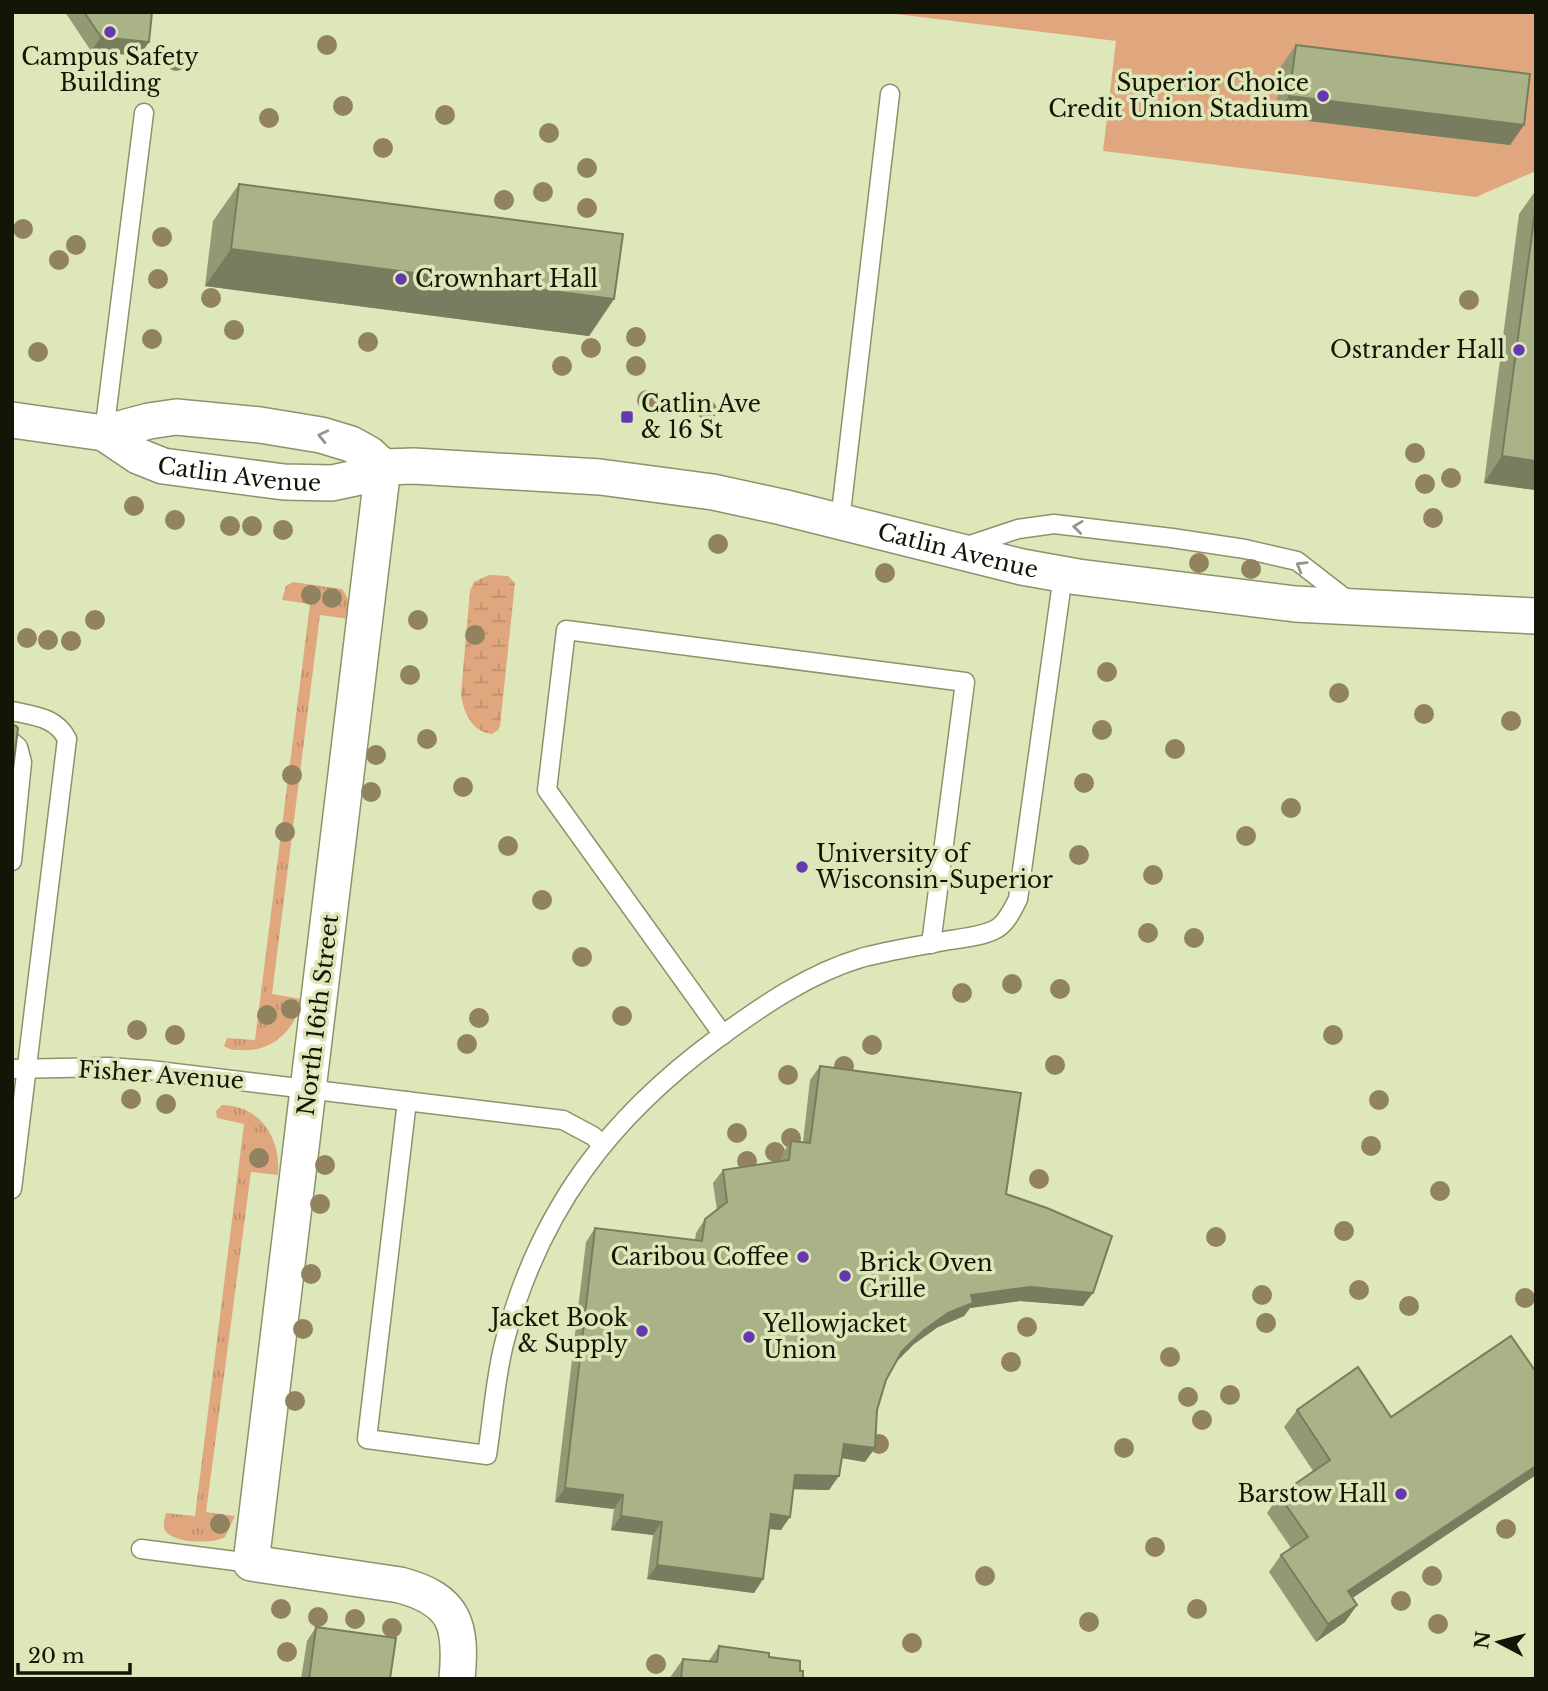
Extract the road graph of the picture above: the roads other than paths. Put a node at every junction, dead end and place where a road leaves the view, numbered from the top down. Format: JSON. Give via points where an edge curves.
{"nodes":[{"id":1,"x":890,"y":94,"type":"dead end"},
{"id":2,"x":144,"y":113,"type":"dead end"},
{"id":3,"x":12,"y":420,"type":"edge"},
{"id":4,"x":104,"y":433,"type":"junction"},
{"id":5,"x":383,"y":467,"type":"junction"},
{"id":6,"x":840,"y":521,"type":"junction"},
{"id":7,"x":954,"y":550,"type":"junction"},
{"id":8,"x":1063,"y":575,"type":"junction"},
{"id":9,"x":1356,"y":606,"type":"junction"},
{"id":10,"x":1536,"y":616,"type":"edge"},
{"id":11,"x":12,"y":711,"type":"edge"},
{"id":12,"x":12,"y":742,"type":"edge"},
{"id":13,"x":12,"y":861,"type":"edge"},
{"id":14,"x":931,"y":944,"type":"junction"},
{"id":15,"x":723,"y":1035,"type":"junction"},
{"id":16,"x":20,"y":1069,"type":"edge"},
{"id":17,"x":309,"y":1089,"type":"junction"},
{"id":18,"x":407,"y":1101,"type":"junction"},
{"id":19,"x":602,"y":1144,"type":"junction"},
{"id":20,"x":12,"y":1188,"type":"edge"},
{"id":21,"x":141,"y":1549,"type":"dead end"},
{"id":22,"x":251,"y":1563,"type":"junction"},
{"id":23,"x":458,"y":1662,"type":"edge"}],
"edges":[{"from":1,"to":6,"type":"lane"},
{"from":2,"to":4,"type":"lane"},
{"from":3,"to":4,"type":"street","name":"Catlin Avenue"},
{"from":5,"to":4,"type":"street","name":"Catlin Avenue","one_way":true,"via":[[361,449],[339,440],[248,423],[176,417]]},
{"from":4,"to":5,"type":"street","name":"Catlin Avenue","via":[[163,466],[273,481],[332,483]]},
{"from":5,"to":6,"type":"street","name":"Catlin Avenue","via":[[476,468],[638,481],[740,497]]},
{"from":5,"to":17,"type":"street","name":"North 16th Street"},
{"from":6,"to":7,"type":"street","name":"Catlin Avenue"},
{"from":7,"to":8,"type":"street","name":"Catlin Avenue"},
{"from":9,"to":7,"type":"lane","one_way":true,"via":[[1297,561],[1172,538],[1054,524],[1018,529]]},
{"from":8,"to":9,"type":"street","name":"Catlin Avenue","via":[[1280,603]]},
{"from":8,"to":14,"type":"lane","via":[[1018,900],[998,928]]},
{"from":9,"to":10,"type":"street","name":"Catlin Avenue"},
{"from":11,"to":16,"type":"lane","via":[[44,718],[61,727],[68,739]]},
{"from":12,"to":13,"type":"lane","via":[[22,762]]},
{"from":14,"to":15,"type":"lane","via":[[833,969],[776,998]]},
{"from":14,"to":15,"type":"lane","via":[[965,682],[566,630],[547,790]]},
{"from":15,"to":19,"type":"lane","via":[[664,1080]]},
{"from":16,"to":17,"type":"lane","name":"Fisher Avenue","via":[[124,1068]]},
{"from":16,"to":20,"type":"lane"},
{"from":17,"to":18,"type":"lane","name":"Fisher Avenue"},
{"from":17,"to":22,"type":"street","name":"North 16th Street"},
{"from":18,"to":19,"type":"lane","name":"Fisher Avenue","via":[[564,1120]]},
{"from":18,"to":19,"type":"lane","via":[[367,1439],[487,1455],[500,1364],[518,1298],[538,1248]]},
{"from":21,"to":22,"type":"lane"},
{"from":22,"to":23,"type":"street","via":[[423,1591],[437,1601],[458,1630]]}]}
